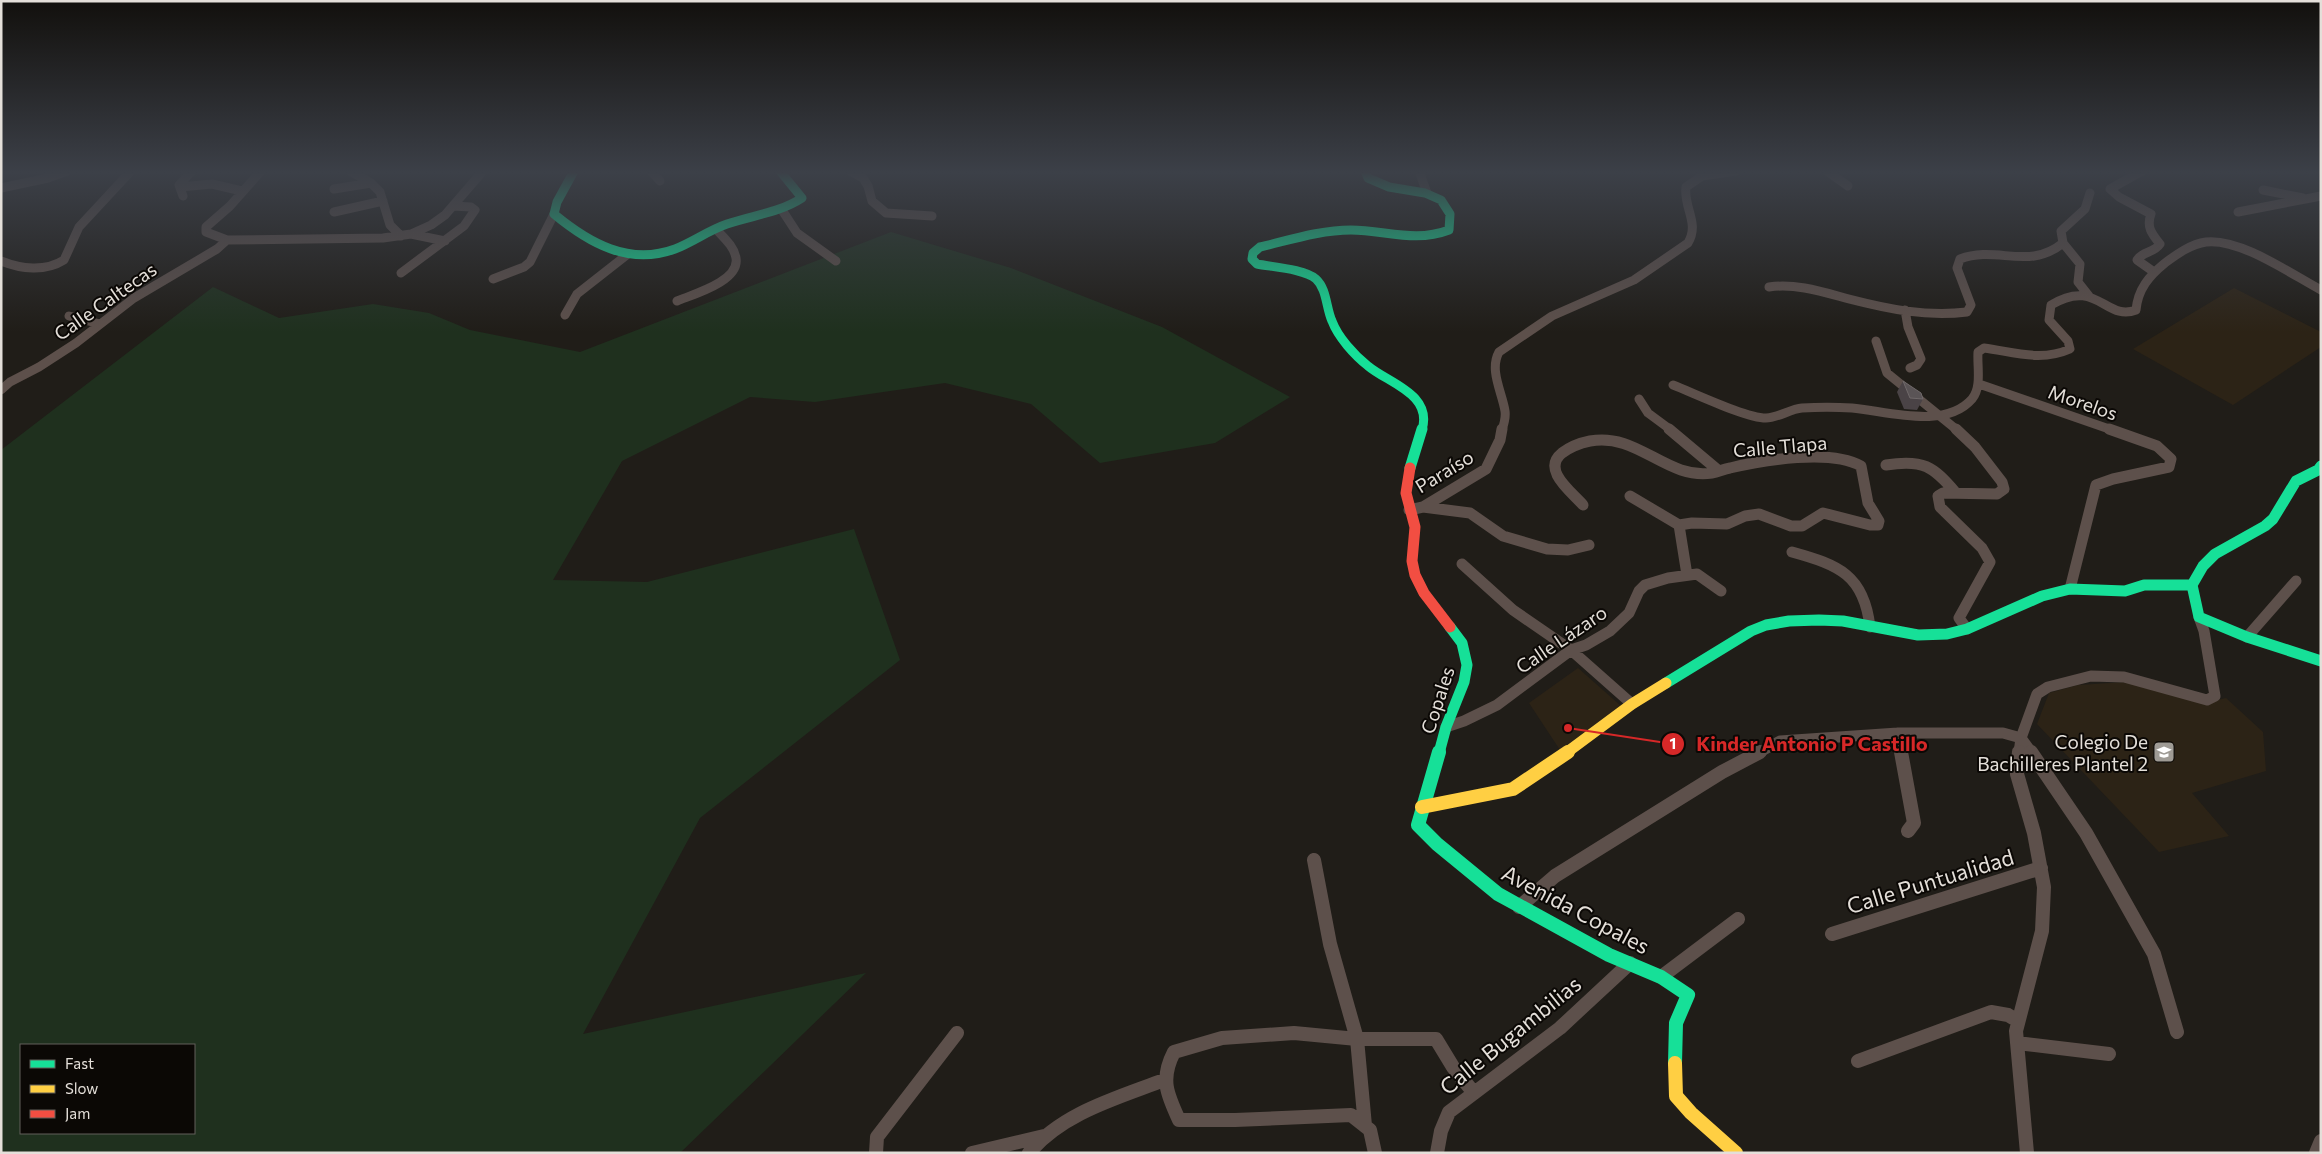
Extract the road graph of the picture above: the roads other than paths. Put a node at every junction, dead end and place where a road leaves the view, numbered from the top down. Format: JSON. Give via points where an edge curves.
{"nodes":[{"id":1,"x":81,"y":225,"type":"edge"},
{"id":2,"x":208,"y":225,"type":"edge"},
{"id":3,"x":390,"y":225,"type":"edge"},
{"id":4,"x":431,"y":225,"type":"edge"},
{"id":5,"x":465,"y":225,"type":"edge"},
{"id":6,"x":549,"y":225,"type":"edge"},
{"id":7,"x":566,"y":225,"type":"edge"},
{"id":8,"x":730,"y":225,"type":"edge"},
{"id":9,"x":788,"y":225,"type":"edge"},
{"id":10,"x":1449,"y":225,"type":"edge"},
{"id":11,"x":1692,"y":225,"type":"edge"},
{"id":12,"x":2068,"y":225,"type":"edge"},
{"id":13,"x":2149,"y":225,"type":"edge"},
{"id":14,"x":716,"y":229,"type":"junction"},
{"id":15,"x":411,"y":234,"type":"junction"},
{"id":16,"x":401,"y":236,"type":"junction"},
{"id":17,"x":228,"y":240,"type":"junction"},
{"id":18,"x":445,"y":241,"type":"junction"},
{"id":19,"x":2063,"y":243,"type":"junction"},
{"id":20,"x":628,"y":254,"type":"junction"},
{"id":21,"x":1,"y":261,"type":"edge"},
{"id":22,"x":836,"y":261,"type":"dead end"},
{"id":23,"x":2154,"y":272,"type":"junction"},
{"id":24,"x":401,"y":273,"type":"dead end"},
{"id":25,"x":493,"y":278,"type":"dead end"},
{"id":26,"x":1769,"y":287,"type":"dead end"},
{"id":27,"x":2321,"y":290,"type":"edge"},
{"id":28,"x":2089,"y":296,"type":"junction"},
{"id":29,"x":677,"y":301,"type":"dead end"},
{"id":30,"x":1905,"y":310,"type":"junction"},
{"id":31,"x":564,"y":315,"type":"dead end"},
{"id":32,"x":69,"y":316,"type":"dead end"},
{"id":33,"x":100,"y":324,"type":"junction"},
{"id":34,"x":1876,"y":341,"type":"dead end"},
{"id":35,"x":1910,"y":368,"type":"dead end"},
{"id":36,"x":1980,"y":384,"type":"junction"},
{"id":37,"x":1673,"y":385,"type":"dead end"},
{"id":38,"x":1,"y":390,"type":"edge"},
{"id":39,"x":1639,"y":399,"type":"dead end"},
{"id":40,"x":1942,"y":416,"type":"junction"},
{"id":41,"x":1886,"y":465,"type":"dead end"},
{"id":42,"x":2321,"y":466,"type":"edge"},
{"id":43,"x":1719,"y":471,"type":"junction"},
{"id":44,"x":1956,"y":493,"type":"junction"},
{"id":45,"x":1630,"y":496,"type":"dead end"},
{"id":46,"x":1583,"y":504,"type":"dead end"},
{"id":47,"x":1423,"y":507,"type":"junction"},
{"id":48,"x":1410,"y":510,"type":"junction"},
{"id":49,"x":1679,"y":525,"type":"junction"},
{"id":50,"x":1589,"y":546,"type":"dead end"},
{"id":51,"x":1792,"y":552,"type":"dead end"},
{"id":52,"x":1462,"y":564,"type":"dead end"},
{"id":53,"x":1689,"y":574,"type":"junction"},
{"id":54,"x":2296,"y":581,"type":"dead end"},
{"id":55,"x":2192,"y":585,"type":"junction"},
{"id":56,"x":2070,"y":589,"type":"junction"},
{"id":57,"x":1720,"y":591,"type":"dead end"},
{"id":58,"x":2199,"y":617,"type":"junction"},
{"id":59,"x":1870,"y":627,"type":"junction"},
{"id":60,"x":1967,"y":629,"type":"junction"},
{"id":61,"x":2247,"y":637,"type":"junction"},
{"id":62,"x":1570,"y":650,"type":"junction"},
{"id":63,"x":2321,"y":661,"type":"edge"},
{"id":64,"x":1632,"y":704,"type":"junction"},
{"id":65,"x":1446,"y":727,"type":"junction"},
{"id":66,"x":2024,"y":732,"type":"junction"},
{"id":67,"x":1898,"y":733,"type":"junction"},
{"id":68,"x":1422,"y":807,"type":"junction"},
{"id":69,"x":1908,"y":831,"type":"dead end"},
{"id":70,"x":1314,"y":860,"type":"dead end"},
{"id":71,"x":2041,"y":868,"type":"junction"},
{"id":72,"x":1519,"y":907,"type":"junction"},
{"id":73,"x":1738,"y":919,"type":"dead end"},
{"id":74,"x":1832,"y":934,"type":"dead end"},
{"id":75,"x":1630,"y":963,"type":"junction"},
{"id":76,"x":1661,"y":977,"type":"junction"},
{"id":77,"x":2018,"y":1021,"type":"junction"},
{"id":78,"x":2177,"y":1032,"type":"dead end"},
{"id":79,"x":957,"y":1034,"type":"dead end"},
{"id":80,"x":1357,"y":1040,"type":"junction"},
{"id":81,"x":2017,"y":1043,"type":"junction"},
{"id":82,"x":2110,"y":1054,"type":"dead end"},
{"id":83,"x":1858,"y":1061,"type":"dead end"},
{"id":84,"x":1164,"y":1080,"type":"junction"},
{"id":85,"x":1474,"y":1093,"type":"junction"},
{"id":86,"x":1365,"y":1126,"type":"junction"},
{"id":87,"x":1044,"y":1136,"type":"junction"},
{"id":88,"x":2321,"y":1141,"type":"edge"},
{"id":89,"x":876,"y":1153,"type":"edge"},
{"id":90,"x":972,"y":1153,"type":"edge"},
{"id":91,"x":1029,"y":1153,"type":"edge"},
{"id":92,"x":1375,"y":1153,"type":"edge"},
{"id":93,"x":1437,"y":1153,"type":"edge"},
{"id":94,"x":1736,"y":1153,"type":"edge"},
{"id":95,"x":2027,"y":1153,"type":"edge"},
{"id":96,"x":2316,"y":1153,"type":"edge"}],
"edges":[{"from":1,"to":21,"type":"street","via":[[60,264],[44,268]]},
{"from":2,"to":17,"type":"street","via":[[206,232]]},
{"from":3,"to":16,"type":"street"},
{"from":4,"to":15,"type":"street"},
{"from":5,"to":18,"type":"street"},
{"from":6,"to":25,"type":"street","via":[[530,262]]},
{"from":7,"to":20,"type":"street","via":[[596,243]]},
{"from":8,"to":14,"type":"street"},
{"from":9,"to":22,"type":"street","via":[[813,248]]},
{"from":10,"to":48,"type":"street","name":"Copales","via":[[1449,230],[1440,236],[1400,237],[1361,230],[1339,232],[1260,247],[1252,259],[1257,264],[1314,277],[1321,284],[1332,322],[1344,341],[1368,366],[1403,387],[1416,400],[1422,412],[1423,426],[1411,463],[1406,494]]},
{"from":11,"to":47,"type":"street","name":"Paraíso","via":[[1693,237],[1688,243],[1634,280],[1552,316],[1499,352],[1495,370],[1506,413],[1500,440],[1486,469]]},
{"from":12,"to":19,"type":"street","via":[[2061,231]]},
{"from":13,"to":23,"type":"street","via":[[2160,244],[2157,250],[2140,255],[2137,260]]},
{"from":14,"to":20,"type":"street","via":[[658,255]]},
{"from":14,"to":29,"type":"street","via":[[732,244],[737,268],[724,280]]},
{"from":15,"to":16,"type":"street"},
{"from":15,"to":18,"type":"street"},
{"from":16,"to":17,"type":"street"},
{"from":17,"to":33,"type":"street","name":"Calle Caltecas","via":[[134,298]]},
{"from":18,"to":24,"type":"street"},
{"from":19,"to":28,"type":"street","via":[[2080,264],[2078,282]]},
{"from":19,"to":30,"type":"street","via":[[2049,254],[2036,258],[1969,254],[1960,259],[1956,268],[1972,305],[1967,312]]},
{"from":20,"to":31,"type":"street","via":[[577,294]]},
{"from":23,"to":27,"type":"street","via":[[2194,246],[2219,241],[2232,244]]},
{"from":23,"to":28,"type":"street","via":[[2136,296],[2136,310],[2132,313]]},
{"from":26,"to":30,"type":"street","via":[[1804,288]]},
{"from":28,"to":36,"type":"street","via":[[2072,295],[2051,305],[2049,320],[2068,341],[2070,349],[2059,356],[2036,357],[1984,348],[1978,352]]},
{"from":30,"to":35,"type":"street","via":[[1921,359]]},
{"from":32,"to":33,"type":"street"},
{"from":33,"to":38,"type":"street","name":"Calle Caltecas","via":[[55,358]]},
{"from":34,"to":40,"type":"street","via":[[1887,374]]},
{"from":36,"to":40,"type":"street","via":[[1972,399],[1955,412]]},
{"from":36,"to":56,"type":"street","name":"Morelos","via":[[2157,446],[2171,459],[2168,467],[2152,473],[2096,485]]},
{"from":37,"to":40,"type":"street","via":[[1766,418],[1800,408],[1851,408]]},
{"from":39,"to":43,"type":"street","name":"Calle Tlapa","via":[[1648,413]]},
{"from":40,"to":44,"type":"street","via":[[1975,447],[2004,489],[1997,494]]},
{"from":41,"to":44,"type":"street","via":[[1902,462],[1932,468]]},
{"from":42,"to":55,"type":"street","via":[[2296,481],[2273,519],[2265,526],[2215,554]]},
{"from":43,"to":46,"type":"street","via":[[1683,472],[1615,439],[1571,446],[1556,458],[1554,467],[1557,475]]},
{"from":43,"to":49,"type":"street","name":"Calle Tlapa","via":[[1798,460],[1844,459],[1861,466],[1868,502],[1880,521],[1878,525],[1870,525],[1823,513],[1802,526],[1791,526],[1759,514],[1727,524]]},
{"from":44,"to":60,"type":"street","via":[[1938,496],[1940,507],[1982,548],[1990,562],[1961,612],[1960,618]]},
{"from":45,"to":49,"type":"street"},
{"from":47,"to":48,"type":"street","name":"Paraíso"},
{"from":47,"to":50,"type":"street","via":[[1470,513],[1503,536],[1547,550]]},
{"from":48,"to":65,"type":"street","name":"Copales","via":[[1414,526],[1412,562],[1415,575],[1424,593],[1462,643],[1467,664],[1464,682]]},
{"from":49,"to":53,"type":"street"},
{"from":51,"to":59,"type":"street","via":[[1821,560],[1843,572],[1858,586],[1867,603]]},
{"from":52,"to":62,"type":"street","via":[[1513,610]]},
{"from":53,"to":57,"type":"street","via":[[1704,578]]},
{"from":53,"to":62,"type":"street","name":"Calle Lázaro","via":[[1648,583],[1640,588],[1630,613],[1582,648]]},
{"from":54,"to":61,"type":"street"},
{"from":55,"to":56,"type":"street","via":[[2144,585],[2125,591]]},
{"from":55,"to":58,"type":"street"},
{"from":56,"to":60,"type":"street","via":[[2042,596]]},
{"from":58,"to":61,"type":"street"},
{"from":58,"to":66,"type":"street","via":[[2214,696],[2207,700],[2124,677],[2091,676],[2048,687],[2037,694]]},
{"from":59,"to":60,"type":"street","via":[[1918,635],[1947,634]]},
{"from":59,"to":64,"type":"street","via":[[1819,620],[1766,625]]},
{"from":61,"to":63,"type":"street"},
{"from":62,"to":64,"type":"street"},
{"from":62,"to":65,"type":"street","name":"Calle Lázaro","via":[[1505,701],[1463,723]]},
{"from":64,"to":68,"type":"street","via":[[1512,789]]},
{"from":65,"to":68,"type":"street","name":"Copales"},
{"from":66,"to":67,"type":"street"},
{"from":66,"to":71,"type":"street","via":[[2017,774]]},
{"from":66,"to":78,"type":"street","via":[[2154,954]]},
{"from":67,"to":69,"type":"street","via":[[1914,823]]},
{"from":67,"to":72,"type":"street","via":[[1780,741],[1722,772],[1555,876]]},
{"from":68,"to":72,"type":"street","name":"Avenida Copales","via":[[1418,825],[1498,894]]},
{"from":70,"to":80,"type":"street","via":[[1330,944]]},
{"from":71,"to":74,"type":"street","name":"Calle Puntualidad"},
{"from":71,"to":77,"type":"street","via":[[2044,887],[2042,931]]},
{"from":72,"to":75,"type":"street","name":"Avenida Copales"},
{"from":73,"to":76,"type":"street"},
{"from":75,"to":76,"type":"street","name":"Avenida Copales"},
{"from":75,"to":85,"type":"street","name":"Calle Bugambilias","via":[[1560,1028]]},
{"from":76,"to":94,"type":"street","name":"Avenida Copales","via":[[1688,995],[1676,1023],[1676,1096]]},
{"from":77,"to":81,"type":"street"},
{"from":77,"to":83,"type":"street","via":[[2008,1014],[1991,1012]]},
{"from":79,"to":89,"type":"street","via":[[877,1137]]},
{"from":80,"to":84,"type":"street","via":[[1294,1033],[1222,1038],[1174,1052],[1166,1064]]},
{"from":80,"to":85,"type":"street","via":[[1436,1038],[1452,1067]]},
{"from":80,"to":86,"type":"street"},
{"from":81,"to":82,"type":"street"},
{"from":81,"to":95,"type":"street"},
{"from":84,"to":86,"type":"street","via":[[1179,1120],[1351,1115]]},
{"from":84,"to":87,"type":"street","via":[[1117,1098]]},
{"from":85,"to":93,"type":"street","name":"Calle Bugambilias","via":[[1449,1112]]},
{"from":86,"to":92,"type":"street","via":[[1370,1130]]},
{"from":87,"to":90,"type":"street"},
{"from":87,"to":91,"type":"street"},
{"from":88,"to":96,"type":"street"}]}
